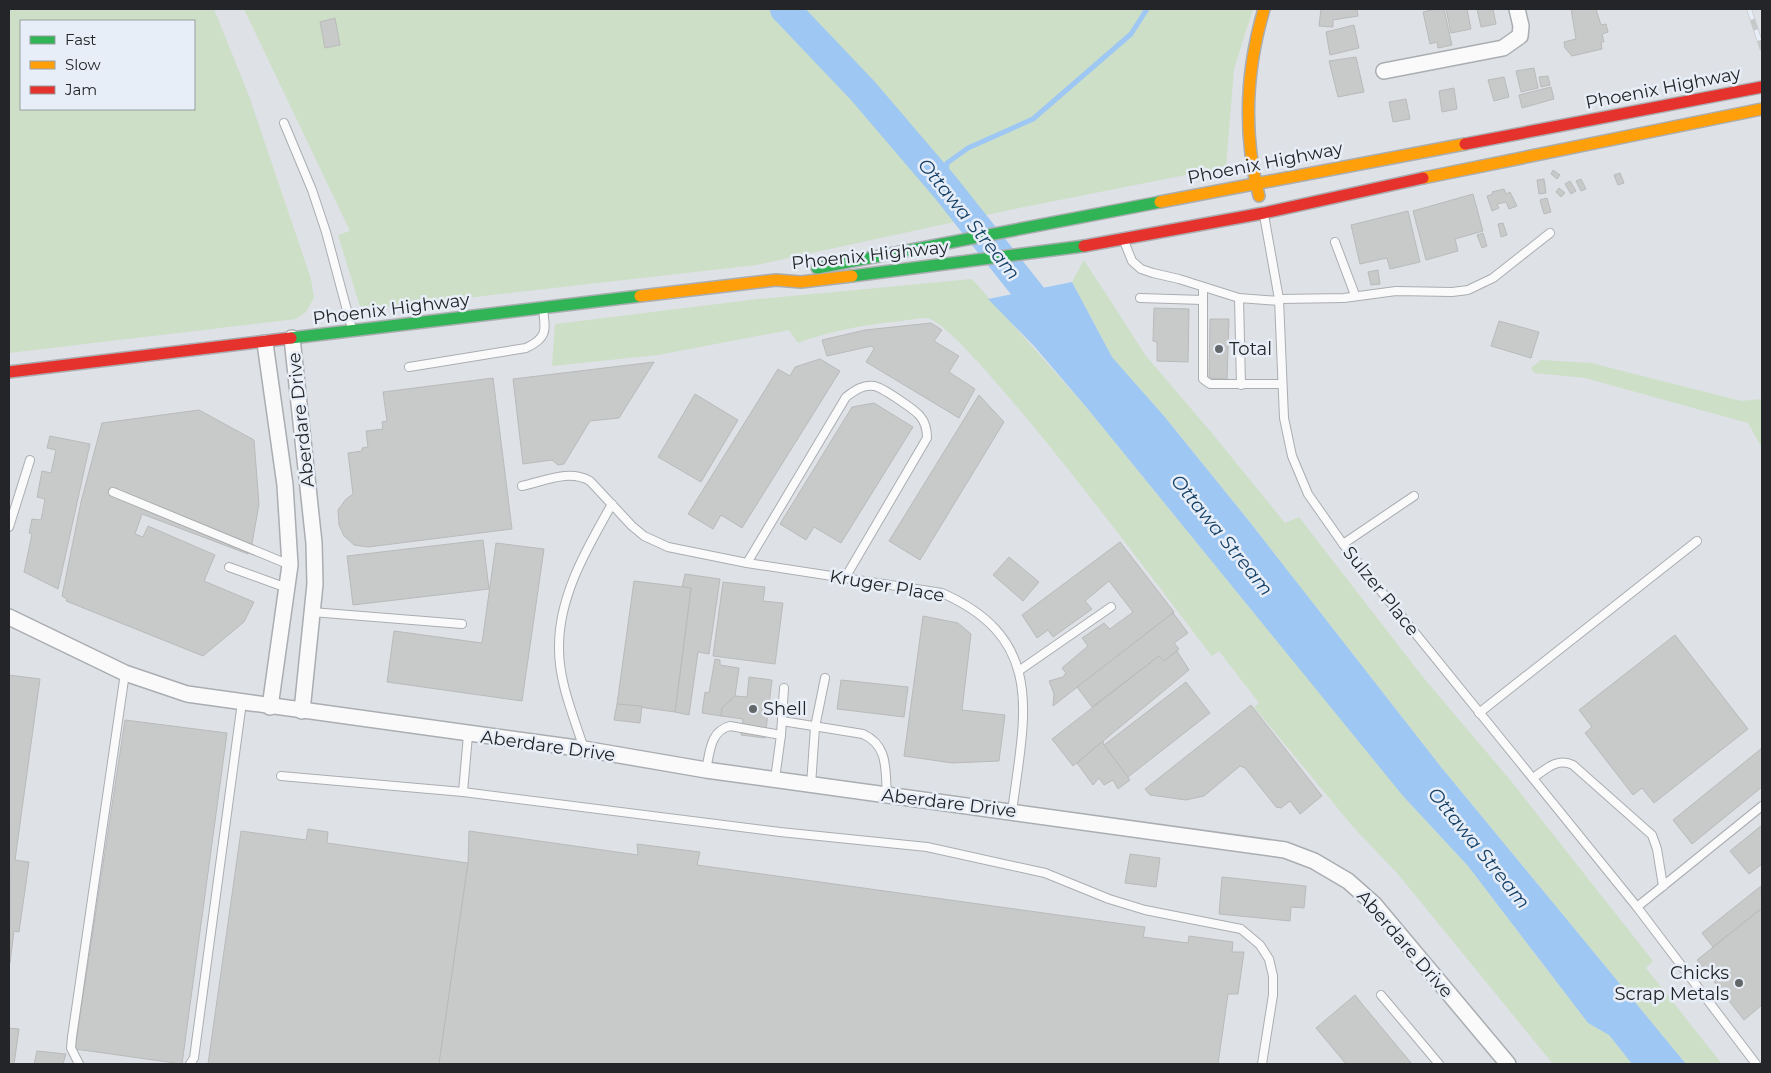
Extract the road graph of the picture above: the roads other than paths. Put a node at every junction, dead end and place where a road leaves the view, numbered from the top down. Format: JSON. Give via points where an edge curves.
{"nodes":[{"id":1,"x":1264,"y":9,"type":"edge"},
{"id":2,"x":1517,"y":9,"type":"edge"},
{"id":3,"x":1384,"y":72,"type":"dead end"},
{"id":4,"x":1762,"y":87,"type":"edge"},
{"id":5,"x":1762,"y":109,"type":"edge"},
{"id":6,"x":284,"y":123,"type":"dead end"},
{"id":7,"x":1255,"y":183,"type":"junction"},
{"id":8,"x":1264,"y":213,"type":"junction"},
{"id":9,"x":1550,"y":233,"type":"dead end"},
{"id":10,"x":1123,"y":239,"type":"junction"},
{"id":11,"x":1335,"y":242,"type":"dead end"},
{"id":12,"x":776,"y":280,"type":"junction"},
{"id":13,"x":1203,"y":286,"type":"junction"},
{"id":14,"x":1355,"y":295,"type":"junction"},
{"id":15,"x":1140,"y":298,"type":"dead end"},
{"id":16,"x":1239,"y":298,"type":"junction"},
{"id":17,"x":1203,"y":300,"type":"junction"},
{"id":18,"x":1279,"y":300,"type":"junction"},
{"id":19,"x":543,"y":308,"type":"junction"},
{"id":20,"x":352,"y":331,"type":"junction"},
{"id":21,"x":292,"y":338,"type":"junction"},
{"id":22,"x":265,"y":343,"type":"junction"},
{"id":23,"x":409,"y":367,"type":"dead end"},
{"id":24,"x":9,"y":372,"type":"edge"},
{"id":25,"x":1282,"y":384,"type":"junction"},
{"id":26,"x":1241,"y":386,"type":"junction"},
{"id":27,"x":30,"y":460,"type":"dead end"},
{"id":28,"x":522,"y":486,"type":"dead end"},
{"id":29,"x":113,"y":492,"type":"dead end"},
{"id":30,"x":1414,"y":496,"type":"dead end"},
{"id":31,"x":612,"y":504,"type":"junction"},
{"id":32,"x":9,"y":527,"type":"edge"},
{"id":33,"x":1697,"y":541,"type":"dead end"},
{"id":34,"x":1343,"y":544,"type":"junction"},
{"id":35,"x":748,"y":563,"type":"junction"},
{"id":36,"x":290,"y":565,"type":"junction"},
{"id":37,"x":229,"y":567,"type":"dead end"},
{"id":38,"x":845,"y":578,"type":"junction"},
{"id":39,"x":287,"y":588,"type":"junction"},
{"id":40,"x":1111,"y":607,"type":"dead end"},
{"id":41,"x":312,"y":612,"type":"junction"},
{"id":42,"x":9,"y":617,"type":"edge"},
{"id":43,"x":462,"y":624,"type":"dead end"},
{"id":44,"x":1020,"y":670,"type":"junction"},
{"id":45,"x":125,"y":673,"type":"junction"},
{"id":46,"x":825,"y":678,"type":"dead end"},
{"id":47,"x":784,"y":688,"type":"dead end"},
{"id":48,"x":242,"y":702,"type":"junction"},
{"id":49,"x":270,"y":707,"type":"junction"},
{"id":50,"x":302,"y":711,"type":"junction"},
{"id":51,"x":1479,"y":713,"type":"junction"},
{"id":52,"x":782,"y":721,"type":"junction"},
{"id":53,"x":815,"y":727,"type":"junction"},
{"id":54,"x":781,"y":734,"type":"junction"},
{"id":55,"x":468,"y":735,"type":"junction"},
{"id":56,"x":584,"y":749,"type":"junction"},
{"id":57,"x":706,"y":770,"type":"junction"},
{"id":58,"x":281,"y":776,"type":"dead end"},
{"id":59,"x":1532,"y":778,"type":"junction"},
{"id":60,"x":775,"y":779,"type":"junction"},
{"id":61,"x":811,"y":785,"type":"junction"},
{"id":62,"x":463,"y":792,"type":"junction"},
{"id":63,"x":887,"y":795,"type":"junction"},
{"id":64,"x":1762,"y":806,"type":"edge"},
{"id":65,"x":1012,"y":812,"type":"junction"},
{"id":66,"x":1662,"y":886,"type":"junction"},
{"id":67,"x":1637,"y":907,"type":"junction"},
{"id":68,"x":1381,"y":995,"type":"dead end"},
{"id":69,"x":79,"y":1064,"type":"edge"},
{"id":70,"x":190,"y":1064,"type":"edge"},
{"id":71,"x":1262,"y":1064,"type":"edge"},
{"id":72,"x":1438,"y":1064,"type":"edge"},
{"id":73,"x":1508,"y":1064,"type":"edge"},
{"id":74,"x":1756,"y":1064,"type":"edge"}],
"edges":[{"from":1,"to":7,"type":"main road","via":[[1254,53],[1250,94],[1249,145]]},
{"from":2,"to":3,"type":"street","via":[[1522,26],[1520,36],[1503,48]]},
{"from":4,"to":7,"type":"main road","name":"Phoenix Highway"},
{"from":5,"to":8,"type":"main road","name":"Phoenix Highway"},
{"from":6,"to":20,"type":"lane","via":[[326,232]]},
{"from":7,"to":8,"type":"main road"},
{"from":7,"to":12,"type":"main road","name":"Phoenix Highway","via":[[797,272]]},
{"from":8,"to":10,"type":"main road","name":"Phoenix Highway"},
{"from":8,"to":18,"type":"lane","name":"Sulzer Place"},
{"from":9,"to":14,"type":"lane","via":[[1493,278],[1468,290]]},
{"from":10,"to":12,"type":"main road","name":"Phoenix Highway","via":[[926,268],[801,282]]},
{"from":10,"to":13,"type":"lane","via":[[1132,261],[1141,268]]},
{"from":11,"to":14,"type":"lane"},
{"from":12,"to":19,"type":"main road","name":"Phoenix Highway"},
{"from":13,"to":16,"type":"lane"},
{"from":13,"to":17,"type":"lane"},
{"from":14,"to":18,"type":"lane"},
{"from":15,"to":17,"type":"lane"},
{"from":16,"to":18,"type":"lane"},
{"from":16,"to":26,"type":"lane"},
{"from":17,"to":26,"type":"lane","via":[[1203,379],[1210,384]]},
{"from":18,"to":25,"type":"lane","name":"Sulzer Place"},
{"from":19,"to":20,"type":"main road","name":"Phoenix Highway"},
{"from":19,"to":23,"type":"lane","via":[[546,329],[539,342],[526,348]]},
{"from":20,"to":21,"type":"main road","name":"Phoenix Highway"},
{"from":21,"to":22,"type":"main road","name":"Phoenix Highway"},
{"from":21,"to":41,"type":"street","name":"Aberdare Drive","via":[[314,543]]},
{"from":22,"to":24,"type":"main road","name":"Phoenix Highway"},
{"from":22,"to":36,"type":"street","name":"Aberdare Drive","via":[[285,485]]},
{"from":25,"to":26,"type":"lane"},
{"from":25,"to":34,"type":"lane","name":"Sulzer Place","via":[[1284,418],[1292,456],[1308,494]]},
{"from":27,"to":32,"type":"lane"},
{"from":28,"to":31,"type":"lane","name":"Kruger Place","via":[[571,474],[590,481]]},
{"from":29,"to":36,"type":"lane"},
{"from":30,"to":34,"type":"lane"},
{"from":31,"to":35,"type":"lane","name":"Kruger Place","via":[[644,536],[668,547]]},
{"from":31,"to":56,"type":"lane","via":[[586,551],[562,614],[559,650],[563,681]]},
{"from":33,"to":51,"type":"lane"},
{"from":34,"to":51,"type":"lane","name":"Sulzer Place"},
{"from":35,"to":38,"type":"lane","name":"Kruger Place"},
{"from":35,"to":38,"type":"lane","via":[[846,397],[855,390],[876,386],[920,415],[927,428],[927,438]]},
{"from":36,"to":39,"type":"street","name":"Aberdare Drive"},
{"from":37,"to":39,"type":"lane"},
{"from":38,"to":44,"type":"lane","name":"Kruger Place","via":[[942,593],[967,604],[993,626]]},
{"from":39,"to":49,"type":"street","name":"Aberdare Drive"},
{"from":40,"to":44,"type":"lane"},
{"from":41,"to":43,"type":"lane"},
{"from":41,"to":50,"type":"street","name":"Aberdare Drive"},
{"from":42,"to":45,"type":"street","name":"Aberdare Drive"},
{"from":44,"to":65,"type":"lane","name":"Kruger Place","via":[[1024,692],[1023,720]]},
{"from":45,"to":48,"type":"street","name":"Aberdare Drive","via":[[187,694]]},
{"from":45,"to":69,"type":"lane","via":[[72,1037],[71,1048]]},
{"from":46,"to":53,"type":"lane"},
{"from":47,"to":52,"type":"lane"},
{"from":48,"to":49,"type":"street","name":"Aberdare Drive"},
{"from":48,"to":70,"type":"lane","via":[[194,1058]]},
{"from":49,"to":50,"type":"street","name":"Aberdare Drive"},
{"from":50,"to":55,"type":"street","name":"Aberdare Drive"},
{"from":51,"to":59,"type":"lane","name":"Sulzer Place"},
{"from":52,"to":53,"type":"lane"},
{"from":52,"to":54,"type":"lane"},
{"from":53,"to":61,"type":"lane"},
{"from":53,"to":63,"type":"lane","via":[[873,738],[884,756]]},
{"from":54,"to":57,"type":"lane","via":[[730,726],[723,728],[714,735]]},
{"from":54,"to":60,"type":"lane"},
{"from":55,"to":56,"type":"street","name":"Aberdare Drive"},
{"from":55,"to":62,"type":"lane"},
{"from":56,"to":57,"type":"street","name":"Aberdare Drive"},
{"from":57,"to":60,"type":"street","name":"Aberdare Drive"},
{"from":58,"to":62,"type":"lane"},
{"from":59,"to":66,"type":"lane","via":[[1554,764],[1567,762],[1573,765],[1652,835]]},
{"from":59,"to":67,"type":"lane","name":"Sulzer Place"},
{"from":60,"to":61,"type":"street","name":"Aberdare Drive"},
{"from":61,"to":63,"type":"street","name":"Aberdare Drive"},
{"from":62,"to":71,"type":"lane","via":[[926,848],[1044,873],[1145,910],[1241,929],[1260,945],[1269,959],[1273,976]]},
{"from":63,"to":65,"type":"street","name":"Aberdare Drive"},
{"from":64,"to":66,"type":"lane"},
{"from":65,"to":73,"type":"street","name":"Aberdare Drive","via":[[1286,850],[1314,861],[1348,881],[1374,904]]},
{"from":66,"to":67,"type":"lane"},
{"from":67,"to":74,"type":"lane","name":"Sulzer Place"},
{"from":68,"to":72,"type":"lane"}]}
